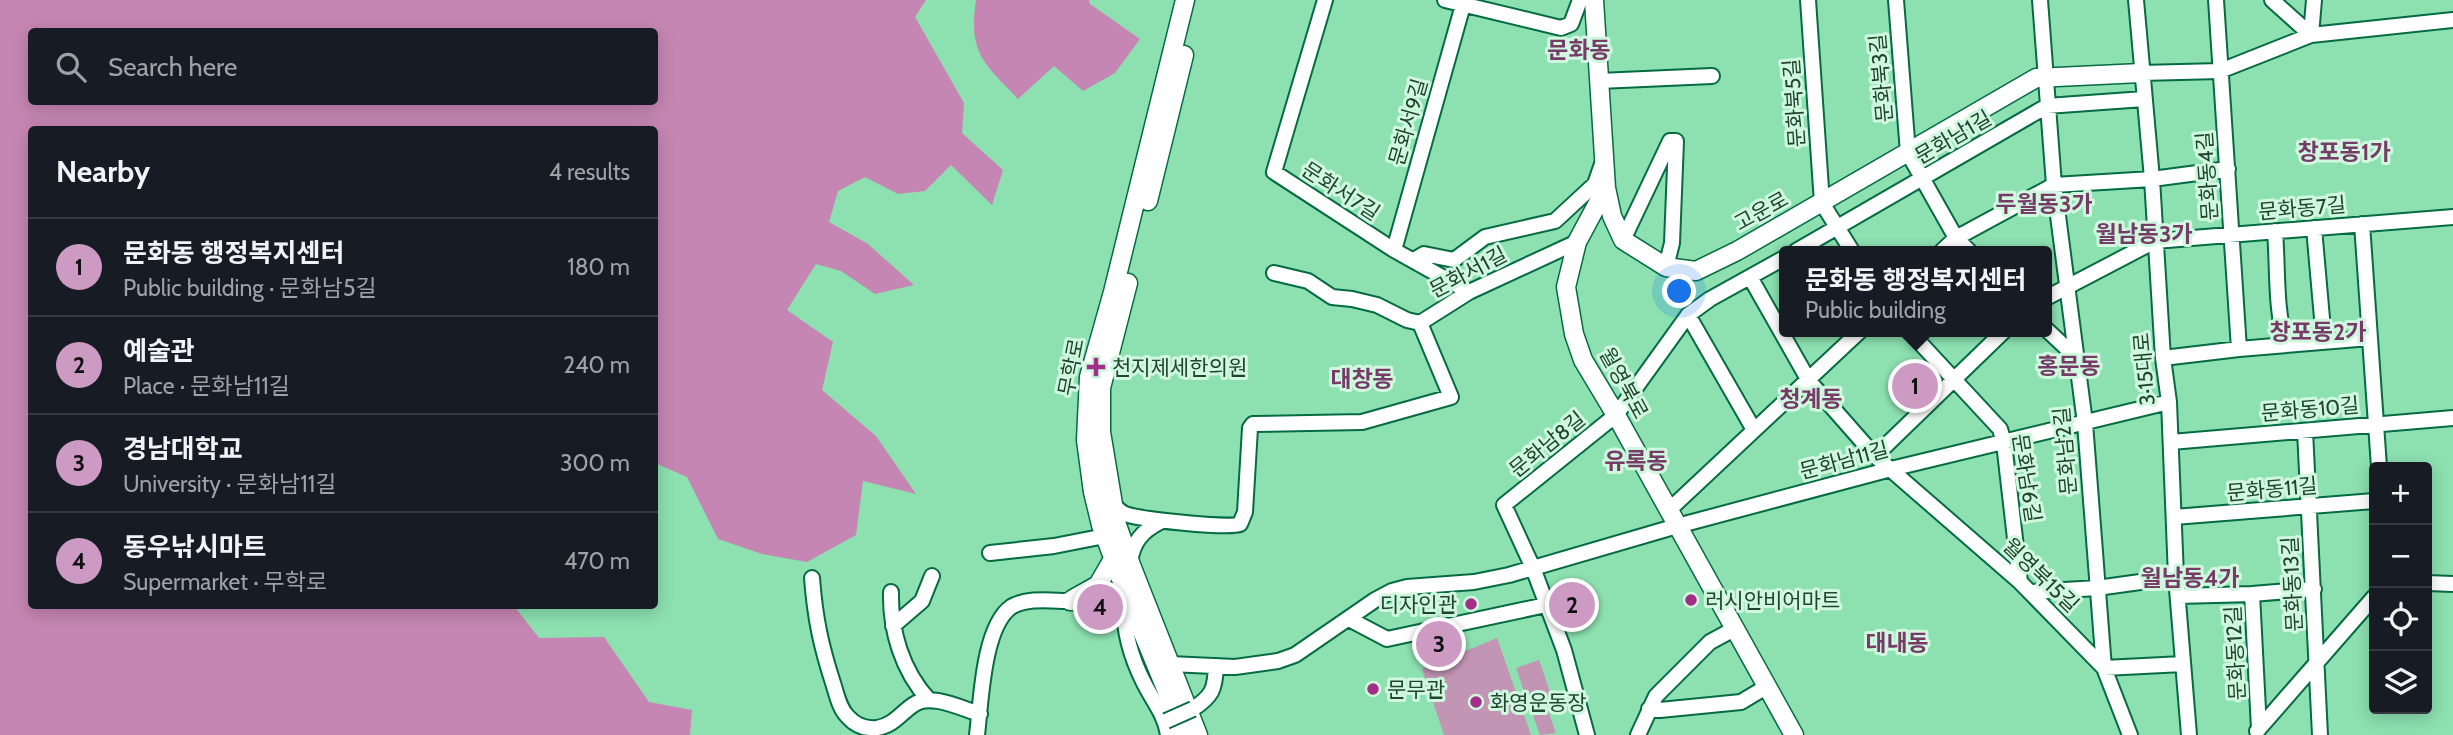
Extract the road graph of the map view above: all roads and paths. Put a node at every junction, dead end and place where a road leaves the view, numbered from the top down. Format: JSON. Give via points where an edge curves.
{"nodes":[{"id":1,"x":1185,"y":0,"type":"edge"},
{"id":2,"x":1197,"y":0,"type":"edge"},
{"id":3,"x":1325,"y":0,"type":"edge"},
{"id":4,"x":1445,"y":0,"type":"edge"},
{"id":5,"x":1580,"y":0,"type":"edge"},
{"id":6,"x":1594,"y":0,"type":"edge"},
{"id":7,"x":1808,"y":0,"type":"edge"},
{"id":8,"x":1896,"y":0,"type":"edge"},
{"id":9,"x":2040,"y":0,"type":"edge"},
{"id":10,"x":2136,"y":0,"type":"edge"},
{"id":11,"x":2216,"y":0,"type":"edge"},
{"id":12,"x":2272,"y":0,"type":"edge"},
{"id":13,"x":2314,"y":0,"type":"edge"},
{"id":14,"x":1463,"y":5,"type":"junction"},
{"id":15,"x":2453,"y":20,"type":"edge"},
{"id":16,"x":2311,"y":35,"type":"junction"},
{"id":17,"x":2220,"y":71,"type":"junction"},
{"id":18,"x":2141,"y":73,"type":"junction"},
{"id":19,"x":1712,"y":76,"type":"dead end"},
{"id":20,"x":1599,"y":81,"type":"junction"},
{"id":21,"x":2046,"y":81,"type":"junction"},
{"id":22,"x":2144,"y":99,"type":"junction"},
{"id":23,"x":2047,"y":106,"type":"junction"},
{"id":24,"x":1908,"y":153,"type":"junction"},
{"id":25,"x":1604,"y":160,"type":"junction"},
{"id":26,"x":2228,"y":169,"type":"junction"},
{"id":27,"x":1923,"y":179,"type":"junction"},
{"id":28,"x":2152,"y":179,"type":"junction"},
{"id":29,"x":2054,"y":185,"type":"junction"},
{"id":30,"x":1606,"y":188,"type":"junction"},
{"id":31,"x":1822,"y":203,"type":"junction"},
{"id":32,"x":2453,"y":217,"type":"edge"},
{"id":33,"x":2362,"y":224,"type":"junction"},
{"id":34,"x":1838,"y":228,"type":"junction"},
{"id":35,"x":2314,"y":228,"type":"junction"},
{"id":36,"x":2275,"y":231,"type":"junction"},
{"id":37,"x":2232,"y":234,"type":"junction"},
{"id":38,"x":1956,"y":238,"type":"junction"},
{"id":39,"x":1623,"y":240,"type":"junction"},
{"id":40,"x":2155,"y":241,"type":"junction"},
{"id":41,"x":1577,"y":242,"type":"junction"},
{"id":42,"x":1805,"y":246,"type":"edge"},
{"id":43,"x":1850,"y":246,"type":"edge"},
{"id":44,"x":1947,"y":246,"type":"edge"},
{"id":45,"x":1964,"y":246,"type":"edge"},
{"id":46,"x":1394,"y":250,"type":"junction"},
{"id":47,"x":1413,"y":260,"type":"junction"},
{"id":48,"x":1779,"y":261,"type":"edge"},
{"id":49,"x":1666,"y":267,"type":"junction"},
{"id":50,"x":1274,"y":273,"type":"dead end"},
{"id":51,"x":1751,"y":277,"type":"junction"},
{"id":52,"x":2068,"y":285,"type":"junction"},
{"id":53,"x":1469,"y":292,"type":"junction"},
{"id":54,"x":2052,"y":294,"type":"edge"},
{"id":55,"x":1688,"y":316,"type":"junction"},
{"id":56,"x":1420,"y":323,"type":"junction"},
{"id":57,"x":1779,"y":327,"type":"edge"},
{"id":58,"x":2052,"y":335,"type":"edge"},
{"id":59,"x":1784,"y":337,"type":"edge"},
{"id":60,"x":1854,"y":337,"type":"edge"},
{"id":61,"x":1914,"y":337,"type":"edge"},
{"id":62,"x":1998,"y":337,"type":"edge"},
{"id":63,"x":2370,"y":338,"type":"junction"},
{"id":64,"x":2325,"y":341,"type":"junction"},
{"id":65,"x":2286,"y":345,"type":"junction"},
{"id":66,"x":2239,"y":349,"type":"junction"},
{"id":67,"x":2163,"y":358,"type":"junction"},
{"id":68,"x":2078,"y":359,"type":"junction"},
{"id":69,"x":1809,"y":381,"type":"junction"},
{"id":70,"x":1953,"y":381,"type":"junction"},
{"id":71,"x":2169,"y":402,"type":"junction"},
{"id":72,"x":1616,"y":415,"type":"junction"},
{"id":73,"x":2453,"y":418,"type":"edge"},
{"id":74,"x":2085,"y":422,"type":"junction"},
{"id":75,"x":2377,"y":424,"type":"junction"},
{"id":76,"x":1754,"y":430,"type":"junction"},
{"id":77,"x":2305,"y":431,"type":"junction"},
{"id":78,"x":2171,"y":442,"type":"junction"},
{"id":79,"x":2004,"y":443,"type":"junction"},
{"id":80,"x":1875,"y":456,"type":"junction"},
{"id":81,"x":2379,"y":462,"type":"edge"},
{"id":82,"x":1891,"y":469,"type":"junction"},
{"id":83,"x":2369,"y":501,"type":"edge"},
{"id":84,"x":1113,"y":503,"type":"junction"},
{"id":85,"x":2309,"y":507,"type":"junction"},
{"id":86,"x":1669,"y":510,"type":"junction"},
{"id":87,"x":2174,"y":517,"type":"junction"},
{"id":88,"x":1160,"y":522,"type":"junction"},
{"id":89,"x":1677,"y":526,"type":"junction"},
{"id":90,"x":1105,"y":536,"type":"junction"},
{"id":91,"x":990,"y":554,"type":"dead end"},
{"id":92,"x":1121,"y":561,"type":"junction"},
{"id":93,"x":1533,"y":568,"type":"junction"},
{"id":94,"x":932,"y":576,"type":"dead end"},
{"id":95,"x":2176,"y":577,"type":"junction"},
{"id":96,"x":811,"y":578,"type":"dead end"},
{"id":97,"x":2020,"y":582,"type":"junction"},
{"id":98,"x":2432,"y":583,"type":"edge"},
{"id":99,"x":2453,"y":584,"type":"edge"},
{"id":100,"x":2097,"y":588,"type":"junction"},
{"id":101,"x":2314,"y":589,"type":"junction"},
{"id":102,"x":891,"y":592,"type":"dead end"},
{"id":103,"x":2032,"y":593,"type":"junction"},
{"id":104,"x":2253,"y":594,"type":"junction"},
{"id":105,"x":2178,"y":596,"type":"junction"},
{"id":106,"x":1070,"y":601,"type":"junction"},
{"id":107,"x":2369,"y":603,"type":"edge"},
{"id":108,"x":1546,"y":605,"type":"junction"},
{"id":109,"x":1131,"y":615,"type":"junction"},
{"id":110,"x":1349,"y":619,"type":"junction"},
{"id":111,"x":893,"y":626,"type":"junction"},
{"id":112,"x":1734,"y":629,"type":"junction"},
{"id":113,"x":2317,"y":663,"type":"junction"},
{"id":114,"x":1170,"y":664,"type":"junction"},
{"id":115,"x":2183,"y":664,"type":"junction"},
{"id":116,"x":1216,"y":666,"type":"junction"},
{"id":117,"x":2104,"y":668,"type":"junction"},
{"id":118,"x":1766,"y":687,"type":"junction"},
{"id":119,"x":929,"y":700,"type":"junction"},
{"id":120,"x":1649,"y":709,"type":"junction"},
{"id":121,"x":980,"y":714,"type":"junction"},
{"id":122,"x":1167,"y":728,"type":"edge"},
{"id":123,"x":2257,"y":732,"type":"edge"},
{"id":124,"x":977,"y":735,"type":"edge"},
{"id":125,"x":1185,"y":735,"type":"edge"},
{"id":126,"x":1198,"y":735,"type":"edge"},
{"id":127,"x":1587,"y":735,"type":"edge"},
{"id":128,"x":1637,"y":735,"type":"edge"},
{"id":129,"x":1794,"y":735,"type":"edge"},
{"id":130,"x":2130,"y":735,"type":"edge"},
{"id":131,"x":2189,"y":735,"type":"edge"},
{"id":132,"x":2320,"y":735,"type":"edge"}],
"edges":[{"from":1,"to":90,"type":"main road","name":"무학로","via":[[1090,377],[1086,440]]},
{"from":2,"to":84,"type":"main road","name":"무학로","via":[[1101,388],[1101,432]]},
{"from":3,"to":46,"type":"street","name":"문화서7길","via":[[1274,172]]},
{"from":4,"to":14,"type":"street"},
{"from":5,"to":14,"type":"street","via":[[1571,24],[1560,28]]},
{"from":6,"to":20,"type":"main road"},
{"from":7,"to":31,"type":"street","name":"문화북5길"},
{"from":8,"to":24,"type":"street","name":"문화북3길"},
{"from":9,"to":21,"type":"street","name":"문화남2길"},
{"from":10,"to":18,"type":"street","name":"3·15대로"},
{"from":11,"to":17,"type":"street","name":"문화동4길"},
{"from":12,"to":16,"type":"street"},
{"from":13,"to":16,"type":"street"},
{"from":14,"to":46,"type":"street","name":"문화서9길"},
{"from":15,"to":16,"type":"street"},
{"from":16,"to":17,"type":"street"},
{"from":17,"to":18,"type":"street"},
{"from":17,"to":26,"type":"street","name":"문화동4길"},
{"from":18,"to":21,"type":"main road","name":"고운로"},
{"from":18,"to":22,"type":"street","name":"3·15대로"},
{"from":19,"to":20,"type":"street"},
{"from":20,"to":25,"type":"main road"},
{"from":21,"to":23,"type":"street","name":"문화남2길"},
{"from":21,"to":24,"type":"main road","name":"고운로","via":[[2036,78]]},
{"from":22,"to":23,"type":"street","name":"문화남1길"},
{"from":22,"to":28,"type":"street","name":"3·15대로"},
{"from":23,"to":27,"type":"street","name":"문화남1길"},
{"from":23,"to":29,"type":"street","name":"문화남2길"},
{"from":24,"to":27,"type":"street"},
{"from":24,"to":31,"type":"main road","name":"고운로"},
{"from":25,"to":30,"type":"main road"},
{"from":25,"to":47,"type":"street","via":[[1595,184],[1555,221],[1485,237],[1454,260],[1424,254]]},
{"from":26,"to":28,"type":"street"},
{"from":26,"to":37,"type":"street","name":"문화동4길"},
{"from":27,"to":34,"type":"street","name":"문화남1길"},
{"from":27,"to":38,"type":"street"},
{"from":28,"to":29,"type":"street"},
{"from":28,"to":40,"type":"street","name":"3·15대로"},
{"from":29,"to":38,"type":"street"},
{"from":29,"to":52,"type":"street","name":"문화남2길"},
{"from":30,"to":39,"type":"main road"},
{"from":30,"to":41,"type":"main road","name":"월영북로"},
{"from":31,"to":34,"type":"street"},
{"from":31,"to":49,"type":"main road","name":"고운로","via":[[1696,271]]},
{"from":32,"to":33,"type":"street","name":"문화동7길"},
{"from":33,"to":35,"type":"street","name":"문화동7길"},
{"from":33,"to":63,"type":"street"},
{"from":34,"to":42,"type":"street","name":"문화남1길"},
{"from":34,"to":43,"type":"street"},
{"from":35,"to":36,"type":"street","name":"문화동7길"},
{"from":35,"to":64,"type":"street"},
{"from":36,"to":37,"type":"street","name":"문화동7길"},
{"from":36,"to":65,"type":"street"},
{"from":37,"to":40,"type":"street","name":"문화동7길"},
{"from":37,"to":66,"type":"street","name":"문화동4길"},
{"from":38,"to":44,"type":"street"},
{"from":38,"to":45,"type":"street"},
{"from":39,"to":49,"type":"main road","name":"고운로"},
{"from":39,"to":49,"type":"street","via":[[1670,141],[1676,141],[1672,243]]},
{"from":40,"to":52,"type":"street"},
{"from":40,"to":67,"type":"street","name":"3·15대로"},
{"from":41,"to":53,"type":"street","name":"문화서1길"},
{"from":41,"to":72,"type":"main road","name":"월영북로","via":[[1566,287],[1574,334],[1583,360]]},
{"from":46,"to":47,"type":"street","name":"문화서7길"},
{"from":47,"to":53,"type":"street","name":"문화서7길"},
{"from":48,"to":51,"type":"street"},
{"from":50,"to":56,"type":"street","via":[[1308,281],[1332,297],[1377,305]]},
{"from":51,"to":55,"type":"street"},
{"from":51,"to":57,"type":"street","name":"월영북15길"},
{"from":52,"to":54,"type":"street"},
{"from":52,"to":68,"type":"street","name":"문화남2길"},
{"from":53,"to":56,"type":"street","name":"문화서1길"},
{"from":55,"to":72,"type":"street"},
{"from":55,"to":76,"type":"street"},
{"from":56,"to":88,"type":"street","name":"문화서1길","via":[[1451,397],[1362,422],[1253,424],[1241,523],[1227,527]]},
{"from":58,"to":68,"type":"street"},
{"from":59,"to":69,"type":"street","name":"월영북15길"},
{"from":60,"to":69,"type":"street"},
{"from":61,"to":70,"type":"street","name":"문화남6길"},
{"from":62,"to":70,"type":"street"},
{"from":63,"to":64,"type":"street"},
{"from":63,"to":75,"type":"street"},
{"from":64,"to":65,"type":"street"},
{"from":65,"to":66,"type":"street"},
{"from":66,"to":67,"type":"street"},
{"from":67,"to":71,"type":"street","name":"3·15대로"},
{"from":68,"to":74,"type":"street","name":"문화남2길"},
{"from":69,"to":76,"type":"street"},
{"from":69,"to":80,"type":"street","name":"월영북15길"},
{"from":70,"to":79,"type":"street","name":"문화남6길","via":[[2000,429]]},
{"from":70,"to":80,"type":"street"},
{"from":71,"to":74,"type":"street","name":"문화남11길"},
{"from":71,"to":78,"type":"street","name":"3·15대로"},
{"from":72,"to":86,"type":"main road","name":"월영북로"},
{"from":72,"to":93,"type":"street","name":"문화남8길","via":[[1504,505]]},
{"from":73,"to":75,"type":"street","name":"문화동10길"},
{"from":74,"to":79,"type":"street","name":"문화남11길"},
{"from":74,"to":100,"type":"street","name":"문화남2길"},
{"from":75,"to":77,"type":"street","name":"문화동10길"},
{"from":75,"to":81,"type":"street"},
{"from":76,"to":86,"type":"street"},
{"from":77,"to":78,"type":"street","name":"문화동10길"},
{"from":77,"to":85,"type":"street","name":"문화동13길"},
{"from":78,"to":87,"type":"street","name":"3·15대로"},
{"from":79,"to":82,"type":"street","name":"문화남11길"},
{"from":79,"to":97,"type":"street","name":"문화남6길"},
{"from":80,"to":82,"type":"street","name":"월영북15길"},
{"from":82,"to":89,"type":"street","name":"문화남11길"},
{"from":82,"to":97,"type":"street","name":"월영북15길"},
{"from":83,"to":85,"type":"street","name":"문화동11길"},
{"from":84,"to":88,"type":"street","name":"문화서1길","via":[[1122,513]]},
{"from":84,"to":92,"type":"main road","name":"무학로"},
{"from":85,"to":87,"type":"street","name":"문화동11길"},
{"from":85,"to":101,"type":"street","name":"문화동13길"},
{"from":86,"to":89,"type":"main road","name":"월영북로"},
{"from":87,"to":95,"type":"street","name":"3·15대로"},
{"from":88,"to":92,"type":"street","via":[[1135,542]]},
{"from":89,"to":93,"type":"street","name":"문화남11길"},
{"from":89,"to":112,"type":"main road","name":"월영북로"},
{"from":90,"to":91,"type":"street"},
{"from":90,"to":92,"type":"main road","name":"무학로"},
{"from":92,"to":106,"type":"main road","via":[[1098,585]]},
{"from":92,"to":109,"type":"main road","name":"무학로"},
{"from":92,"to":114,"type":"main road","name":"무학로"},
{"from":93,"to":108,"type":"street"},
{"from":93,"to":110,"type":"street","name":"문화남11길","via":[[1474,582],[1399,589]]},
{"from":94,"to":111,"type":"street","via":[[922,601]]},
{"from":95,"to":100,"type":"street"},
{"from":95,"to":105,"type":"street","name":"3·15대로"},
{"from":96,"to":119,"type":"street","via":[[821,646],[848,717],[862,726],[879,727],[895,721],[917,702]]},
{"from":97,"to":103,"type":"street","name":"월영북15길"},
{"from":98,"to":99,"type":"street"},
{"from":100,"to":103,"type":"street"},
{"from":100,"to":117,"type":"street","name":"문화남2길"},
{"from":101,"to":104,"type":"street","name":"문화동12길"},
{"from":101,"to":113,"type":"street","name":"문화동13길"},
{"from":102,"to":111,"type":"street"},
{"from":103,"to":117,"type":"street","name":"월영북15길"},
{"from":104,"to":105,"type":"street"},
{"from":104,"to":123,"type":"street","name":"문화동12길"},
{"from":105,"to":115,"type":"street","name":"3·15대로"},
{"from":106,"to":109,"type":"main road","via":[[1095,601]]},
{"from":106,"to":121,"type":"street","via":[[1026,602],[1012,607],[999,620],[990,642]]},
{"from":107,"to":113,"type":"street"},
{"from":108,"to":110,"type":"street","via":[[1387,639]]},
{"from":108,"to":127,"type":"street","via":[[1568,660]]},
{"from":109,"to":122,"type":"street","via":[[1124,630]]},
{"from":109,"to":125,"type":"main road","name":"무학로"},
{"from":110,"to":116,"type":"street","name":"문화남11길","via":[[1295,655],[1248,666]]},
{"from":111,"to":119,"type":"street","via":[[913,680]]},
{"from":112,"to":118,"type":"main road","name":"월영북로"},
{"from":112,"to":120,"type":"street","via":[[1710,642],[1656,696]]},
{"from":113,"to":123,"type":"street"},
{"from":113,"to":132,"type":"street","name":"문화동13길"},
{"from":114,"to":116,"type":"street","name":"문화남11길"},
{"from":114,"to":126,"type":"main road","name":"무학로"},
{"from":115,"to":117,"type":"street"},
{"from":115,"to":131,"type":"street","name":"3·15대로"},
{"from":116,"to":122,"type":"street","bridge":true,"via":[[1216,684],[1206,701]]},
{"from":117,"to":130,"type":"street","name":"월영북15길"},
{"from":118,"to":120,"type":"street","via":[[1741,702]]},
{"from":118,"to":129,"type":"main road","name":"월영북로"},
{"from":119,"to":121,"type":"street"},
{"from":120,"to":128,"type":"street"},
{"from":121,"to":124,"type":"street"}]}
